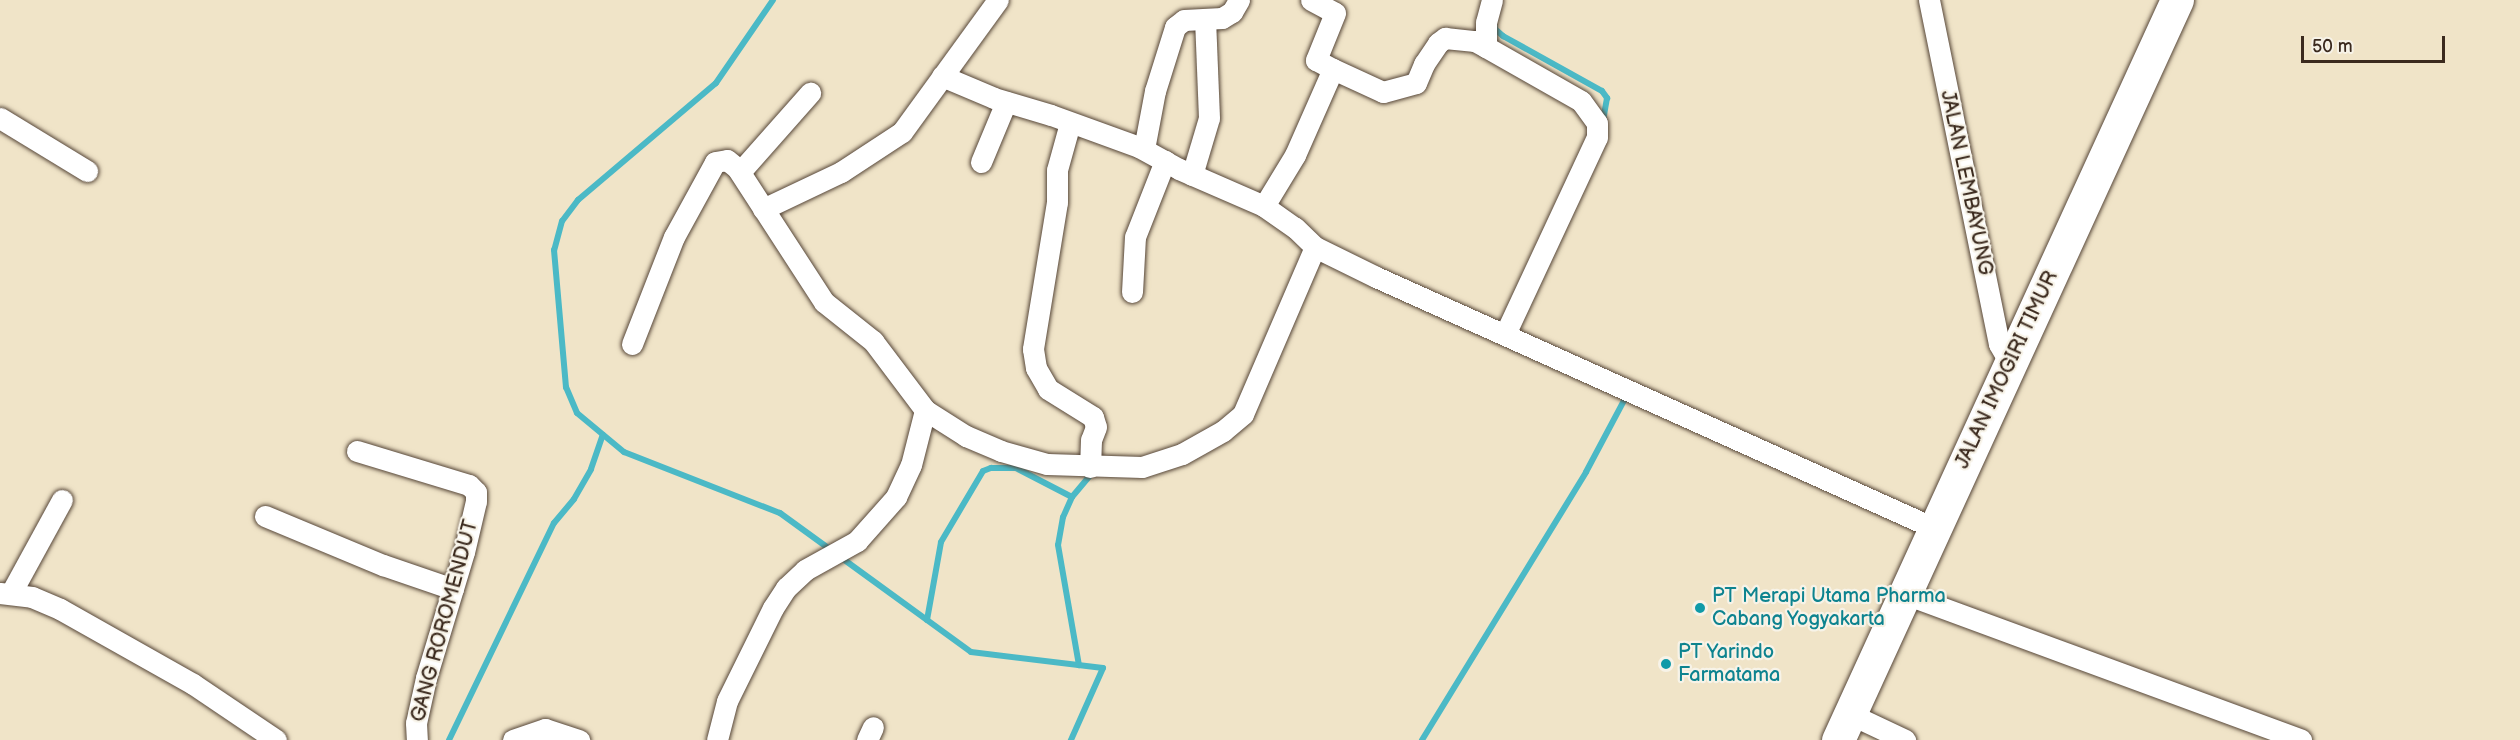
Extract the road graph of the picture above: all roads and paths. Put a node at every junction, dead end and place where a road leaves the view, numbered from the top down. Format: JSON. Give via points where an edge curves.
{"nodes":[{"id":1,"x":998,"y":0,"type":"edge"},
{"id":2,"x":1239,"y":0,"type":"edge"},
{"id":3,"x":1311,"y":0,"type":"edge"},
{"id":4,"x":1492,"y":0,"type":"edge"},
{"id":5,"x":1929,"y":0,"type":"edge"},
{"id":6,"x":2177,"y":0,"type":"edge"},
{"id":7,"x":1205,"y":19,"type":"junction"},
{"id":8,"x":1486,"y":47,"type":"junction"},
{"id":9,"x":1333,"y":69,"type":"junction"},
{"id":10,"x":942,"y":76,"type":"junction"},
{"id":11,"x":810,"y":93,"type":"dead end"},
{"id":12,"x":1005,"y":102,"type":"junction"},
{"id":13,"x":0,"y":118,"type":"edge"},
{"id":14,"x":1070,"y":123,"type":"junction"},
{"id":15,"x":1144,"y":149,"type":"junction"},
{"id":16,"x":1165,"y":161,"type":"junction"},
{"id":17,"x":981,"y":162,"type":"dead end"},
{"id":18,"x":87,"y":171,"type":"dead end"},
{"id":19,"x":740,"y":172,"type":"junction"},
{"id":20,"x":1192,"y":175,"type":"junction"},
{"id":21,"x":1264,"y":206,"type":"junction"},
{"id":22,"x":763,"y":209,"type":"junction"},
{"id":23,"x":1315,"y":247,"type":"junction"},
{"id":24,"x":1132,"y":292,"type":"dead end"},
{"id":25,"x":1505,"y":334,"type":"junction"},
{"id":26,"x":632,"y":344,"type":"dead end"},
{"id":27,"x":2010,"y":363,"type":"junction"},
{"id":28,"x":925,"y":410,"type":"junction"},
{"id":29,"x":357,"y":451,"type":"dead end"},
{"id":30,"x":1090,"y":467,"type":"junction"},
{"id":31,"x":62,"y":500,"type":"dead end"},
{"id":32,"x":265,"y":516,"type":"dead end"},
{"id":33,"x":1934,"y":528,"type":"junction"},
{"id":34,"x":453,"y":589,"type":"junction"},
{"id":35,"x":5,"y":593,"type":"edge"},
{"id":36,"x":1905,"y":594,"type":"junction"},
{"id":37,"x":1844,"y":727,"type":"edge"},
{"id":38,"x":276,"y":740,"type":"edge"},
{"id":39,"x":417,"y":740,"type":"edge"},
{"id":40,"x":513,"y":740,"type":"edge"},
{"id":41,"x":579,"y":740,"type":"edge"},
{"id":42,"x":717,"y":740,"type":"edge"},
{"id":43,"x":1905,"y":740,"type":"edge"},
{"id":44,"x":2301,"y":740,"type":"edge"}],
"edges":[{"from":1,"to":10,"type":"street"},
{"from":2,"to":7,"type":"street","via":[[1232,12],[1222,18]]},
{"from":3,"to":9,"type":"street","via":[[1335,14],[1316,60]]},
{"from":4,"to":8,"type":"street","via":[[1486,22]]},
{"from":5,"to":27,"type":"street","name":"JALAN LEMBAYUNG","via":[[1999,344]]},
{"from":6,"to":27,"type":"main road","name":"JALAN IMOGIRI TIMUR"},
{"from":7,"to":15,"type":"street","via":[[1184,20],[1175,27],[1155,91]]},
{"from":7,"to":20,"type":"street","via":[[1209,118]]},
{"from":8,"to":9,"type":"street","via":[[1475,41],[1445,38],[1424,64],[1416,83],[1383,92]]},
{"from":8,"to":25,"type":"street","via":[[1581,101],[1597,123],[1597,137]]},
{"from":9,"to":21,"type":"street","via":[[1295,155]]},
{"from":10,"to":12,"type":"street"},
{"from":10,"to":22,"type":"street","via":[[902,132],[841,172]]},
{"from":11,"to":19,"type":"street"},
{"from":12,"to":14,"type":"street"},
{"from":12,"to":17,"type":"street"},
{"from":13,"to":18,"type":"street"},
{"from":14,"to":15,"type":"street"},
{"from":14,"to":30,"type":"street","via":[[1057,170],[1057,202],[1033,349],[1036,368],[1048,388],[1093,417],[1096,427],[1091,440]]},
{"from":15,"to":16,"type":"street"},
{"from":16,"to":20,"type":"street"},
{"from":16,"to":24,"type":"street","via":[[1136,237]]},
{"from":19,"to":22,"type":"street"},
{"from":19,"to":26,"type":"street","via":[[727,160],[715,162],[669,247]]},
{"from":20,"to":21,"type":"street"},
{"from":21,"to":23,"type":"street"},
{"from":22,"to":28,"type":"street","via":[[824,302],[873,341]]},
{"from":23,"to":25,"type":"street"},
{"from":23,"to":30,"type":"street","via":[[1243,414],[1223,432],[1182,454],[1142,467]]},
{"from":25,"to":33,"type":"street"},
{"from":27,"to":33,"type":"main road","name":"JALAN IMOGIRI TIMUR"},
{"from":28,"to":30,"type":"street","via":[[966,436],[1001,451],[1047,464]]},
{"from":28,"to":42,"type":"street","via":[[911,465],[896,497],[857,541],[805,570],[773,608],[727,701]]},
{"from":29,"to":34,"type":"street","name":"GANG ROROMENDUT","via":[[469,485],[476,492]]},
{"from":31,"to":35,"type":"street"},
{"from":32,"to":34,"type":"street"},
{"from":33,"to":36,"type":"main road","name":"JALAN IMOGIRI TIMUR"},
{"from":34,"to":39,"type":"street","name":"GANG ROROMENDUT","via":[[426,678],[416,723]]},
{"from":35,"to":38,"type":"street","via":[[32,597],[60,609],[193,684]]},
{"from":36,"to":37,"type":"main road","name":"JALAN IMOGIRI TIMUR"},
{"from":36,"to":44,"type":"street"},
{"from":37,"to":43,"type":"street"},
{"from":40,"to":41,"type":"street","via":[[545,729]]}]}
